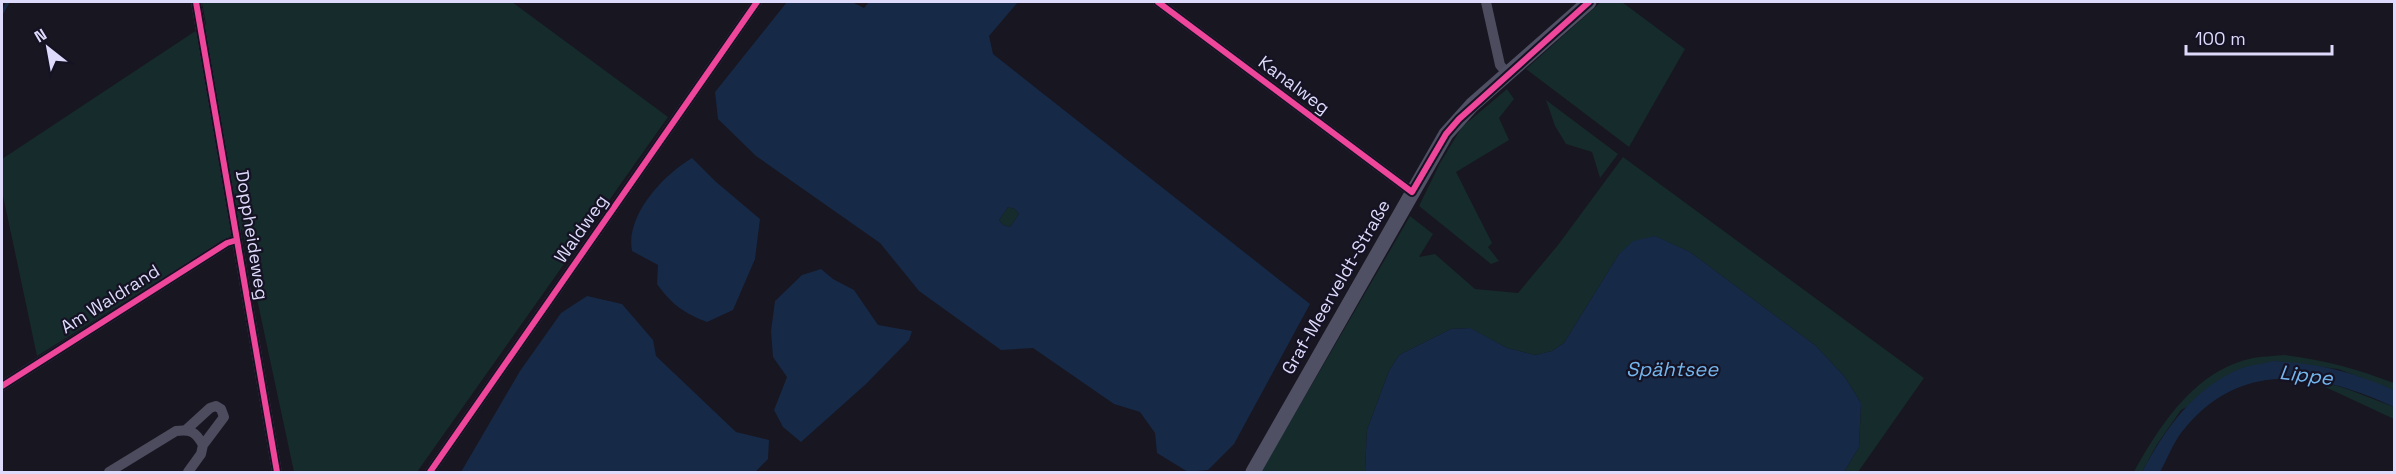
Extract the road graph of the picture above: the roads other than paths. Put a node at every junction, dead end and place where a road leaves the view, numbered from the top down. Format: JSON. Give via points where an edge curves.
{"nodes":[{"id":1,"x":196,"y":2,"type":"edge"},
{"id":2,"x":757,"y":2,"type":"edge"},
{"id":3,"x":1158,"y":2,"type":"edge"},
{"id":4,"x":1486,"y":2,"type":"edge"},
{"id":5,"x":1589,"y":2,"type":"edge"},
{"id":6,"x":1507,"y":73,"type":"junction"},
{"id":7,"x":1412,"y":192,"type":"junction"},
{"id":8,"x":237,"y":240,"type":"junction"},
{"id":9,"x":2,"y":386,"type":"edge"},
{"id":10,"x":187,"y":429,"type":"junction"},
{"id":11,"x":203,"y":445,"type":"junction"},
{"id":12,"x":110,"y":472,"type":"edge"},
{"id":13,"x":188,"y":472,"type":"edge"},
{"id":14,"x":277,"y":472,"type":"edge"},
{"id":15,"x":430,"y":472,"type":"edge"},
{"id":16,"x":1253,"y":472,"type":"edge"}],
"edges":[{"from":1,"to":8,"type":"street","name":"Doppheideweg"},
{"from":2,"to":15,"type":"street","name":"Waldweg"},
{"from":3,"to":7,"type":"street","name":"Kanalweg"},
{"from":4,"to":6,"type":"street","via":[[1500,65]]},
{"from":5,"to":6,"type":"main road","name":"Graf-Meerveldt-Straße"},
{"from":6,"to":7,"type":"main road","name":"Graf-Meerveldt-Straße","via":[[1455,123]]},
{"from":7,"to":16,"type":"main road","name":"Graf-Meerveldt-Straße"},
{"from":8,"to":9,"type":"street","name":"Am Waldrand","via":[[226,243]]},
{"from":8,"to":14,"type":"street","name":"Doppheideweg"},
{"from":10,"to":11,"type":"street","via":[[198,435]]},
{"from":10,"to":11,"type":"street","via":[[210,408],[221,409],[224,417]]},
{"from":10,"to":12,"type":"street","via":[[176,431]]},
{"from":11,"to":13,"type":"street"}]}
